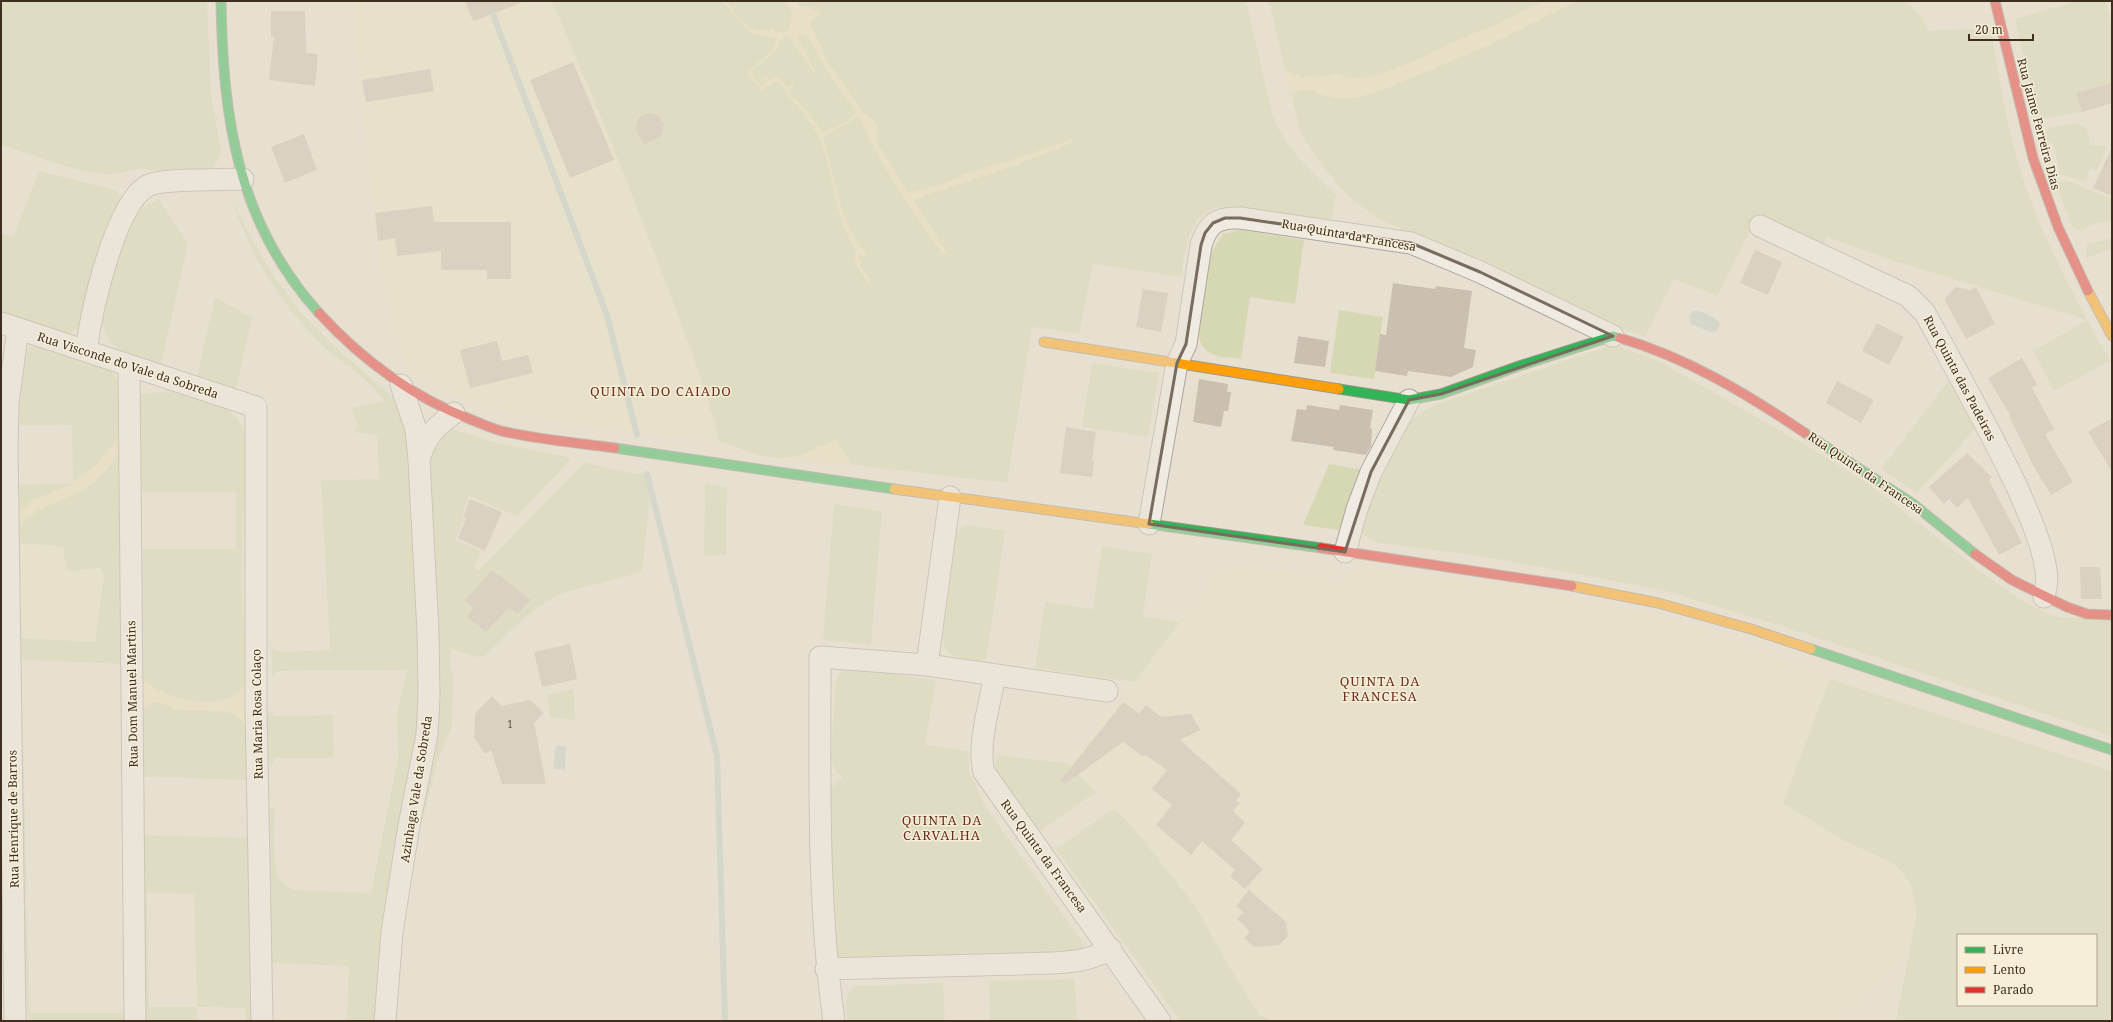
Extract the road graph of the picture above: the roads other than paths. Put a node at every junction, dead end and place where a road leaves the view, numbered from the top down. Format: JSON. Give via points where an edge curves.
{"nodes":[{"id":1,"x":220,"y":1,"type":"edge"},
{"id":2,"x":1995,"y":1,"type":"edge"},
{"id":3,"x":243,"y":179,"type":"junction"},
{"id":4,"x":1760,"y":226,"type":"dead end"},
{"id":5,"x":10,"y":326,"type":"edge"},
{"id":6,"x":1613,"y":336,"type":"junction"},
{"id":7,"x":2112,"y":336,"type":"edge"},
{"id":8,"x":1044,"y":342,"type":"dead end"},
{"id":9,"x":86,"y":351,"type":"junction"},
{"id":10,"x":1177,"y":363,"type":"junction"},
{"id":11,"x":129,"y":367,"type":"junction"},
{"id":12,"x":401,"y":385,"type":"junction"},
{"id":13,"x":1409,"y":400,"type":"junction"},
{"id":14,"x":256,"y":407,"type":"joint"},
{"id":15,"x":454,"y":413,"type":"junction"},
{"id":16,"x":419,"y":460,"type":"junction"},
{"id":17,"x":950,"y":497,"type":"junction"},
{"id":18,"x":1149,"y":524,"type":"junction"},
{"id":19,"x":1345,"y":552,"type":"junction"},
{"id":20,"x":2044,"y":597,"type":"junction"},
{"id":21,"x":2112,"y":615,"type":"edge"},
{"id":22,"x":927,"y":665,"type":"junction"},
{"id":23,"x":995,"y":675,"type":"junction"},
{"id":24,"x":1107,"y":691,"type":"dead end"},
{"id":25,"x":2112,"y":750,"type":"edge"},
{"id":26,"x":1111,"y":948,"type":"junction"},
{"id":27,"x":826,"y":969,"type":"junction"},
{"id":28,"x":15,"y":1021,"type":"edge"},
{"id":29,"x":135,"y":1021,"type":"edge"},
{"id":30,"x":262,"y":1021,"type":"edge"},
{"id":31,"x":385,"y":1021,"type":"edge"},
{"id":32,"x":834,"y":1021,"type":"edge"},
{"id":33,"x":1160,"y":1021,"type":"edge"}],
"edges":[{"from":1,"to":3,"type":"main road","via":[[227,98]]},
{"from":2,"to":7,"type":"main road","name":"Rua Jaime Ferreira Dias","via":[[2021,113],[2042,186],[2071,258]]},
{"from":3,"to":9,"type":"street","via":[[171,180],[147,185],[132,200],[113,241],[89,322]]},
{"from":3,"to":12,"type":"main road","via":[[274,252],[297,286],[347,341]]},
{"from":4,"to":20,"type":"street","name":"Rua Quinta das Padeiras","via":[[1908,296],[1925,313],[2026,508],[2046,570]]},
{"from":5,"to":9,"type":"street","name":"Rua Visconde do Vale da Sobreda"},
{"from":5,"to":28,"type":"street","name":"Rua Henrique de Barros","via":[[7,446]]},
{"from":6,"to":10,"type":"street","name":"Rua Quinta da Francesa","via":[[1480,272],[1411,243],[1225,218],[1213,223],[1204,233],[1186,344]]},
{"from":6,"to":13,"type":"main road","via":[[1441,394]]},
{"from":6,"to":20,"type":"main road","name":"Rua Quinta da Francesa","via":[[1644,345],[1698,368],[1744,392],[1912,503],[1991,567]]},
{"from":8,"to":10,"type":"main road"},
{"from":9,"to":11,"type":"street","name":"Rua Visconde do Vale da Sobreda"},
{"from":10,"to":13,"type":"main road"},
{"from":10,"to":18,"type":"street","name":"Rua Quinta da Francesa"},
{"from":11,"to":14,"type":"street","name":"Rua Visconde do Vale da Sobreda"},
{"from":11,"to":29,"type":"street","name":"Rua Dom Manuel Martins"},
{"from":12,"to":15,"type":"main road"},
{"from":12,"to":16,"type":"street","name":"Azinhaga Vale da Sobreda","via":[[416,430]]},
{"from":13,"to":19,"type":"street","via":[[1371,472]]},
{"from":14,"to":30,"type":"street","name":"Rua Maria Rosa Colaço","via":[[256,707]]},
{"from":15,"to":16,"type":"street","name":"Azinhaga Vale da Sobreda","via":[[433,429],[425,441]]},
{"from":15,"to":17,"type":"main road","via":[[505,432]]},
{"from":16,"to":31,"type":"street","name":"Azinhaga Vale da Sobreda","via":[[428,632],[427,735],[392,932]]},
{"from":17,"to":18,"type":"main road"},
{"from":17,"to":22,"type":"street"},
{"from":18,"to":19,"type":"main road"},
{"from":19,"to":25,"type":"main road","via":[[1569,585],[1658,603],[1751,629]]},
{"from":20,"to":21,"type":"main road","name":"Rua Quinta da Francesa","via":[[2087,614]]},
{"from":22,"to":23,"type":"street"},
{"from":22,"to":27,"type":"street","via":[[820,657],[820,832]]},
{"from":23,"to":24,"type":"street"},
{"from":23,"to":26,"type":"street","name":"Rua Quinta da Francesa","via":[[982,745],[984,772]]},
{"from":26,"to":27,"type":"street","via":[[1081,961]]},
{"from":26,"to":33,"type":"street","name":"Rua Quinta da Francesa"},
{"from":27,"to":32,"type":"street"}]}
